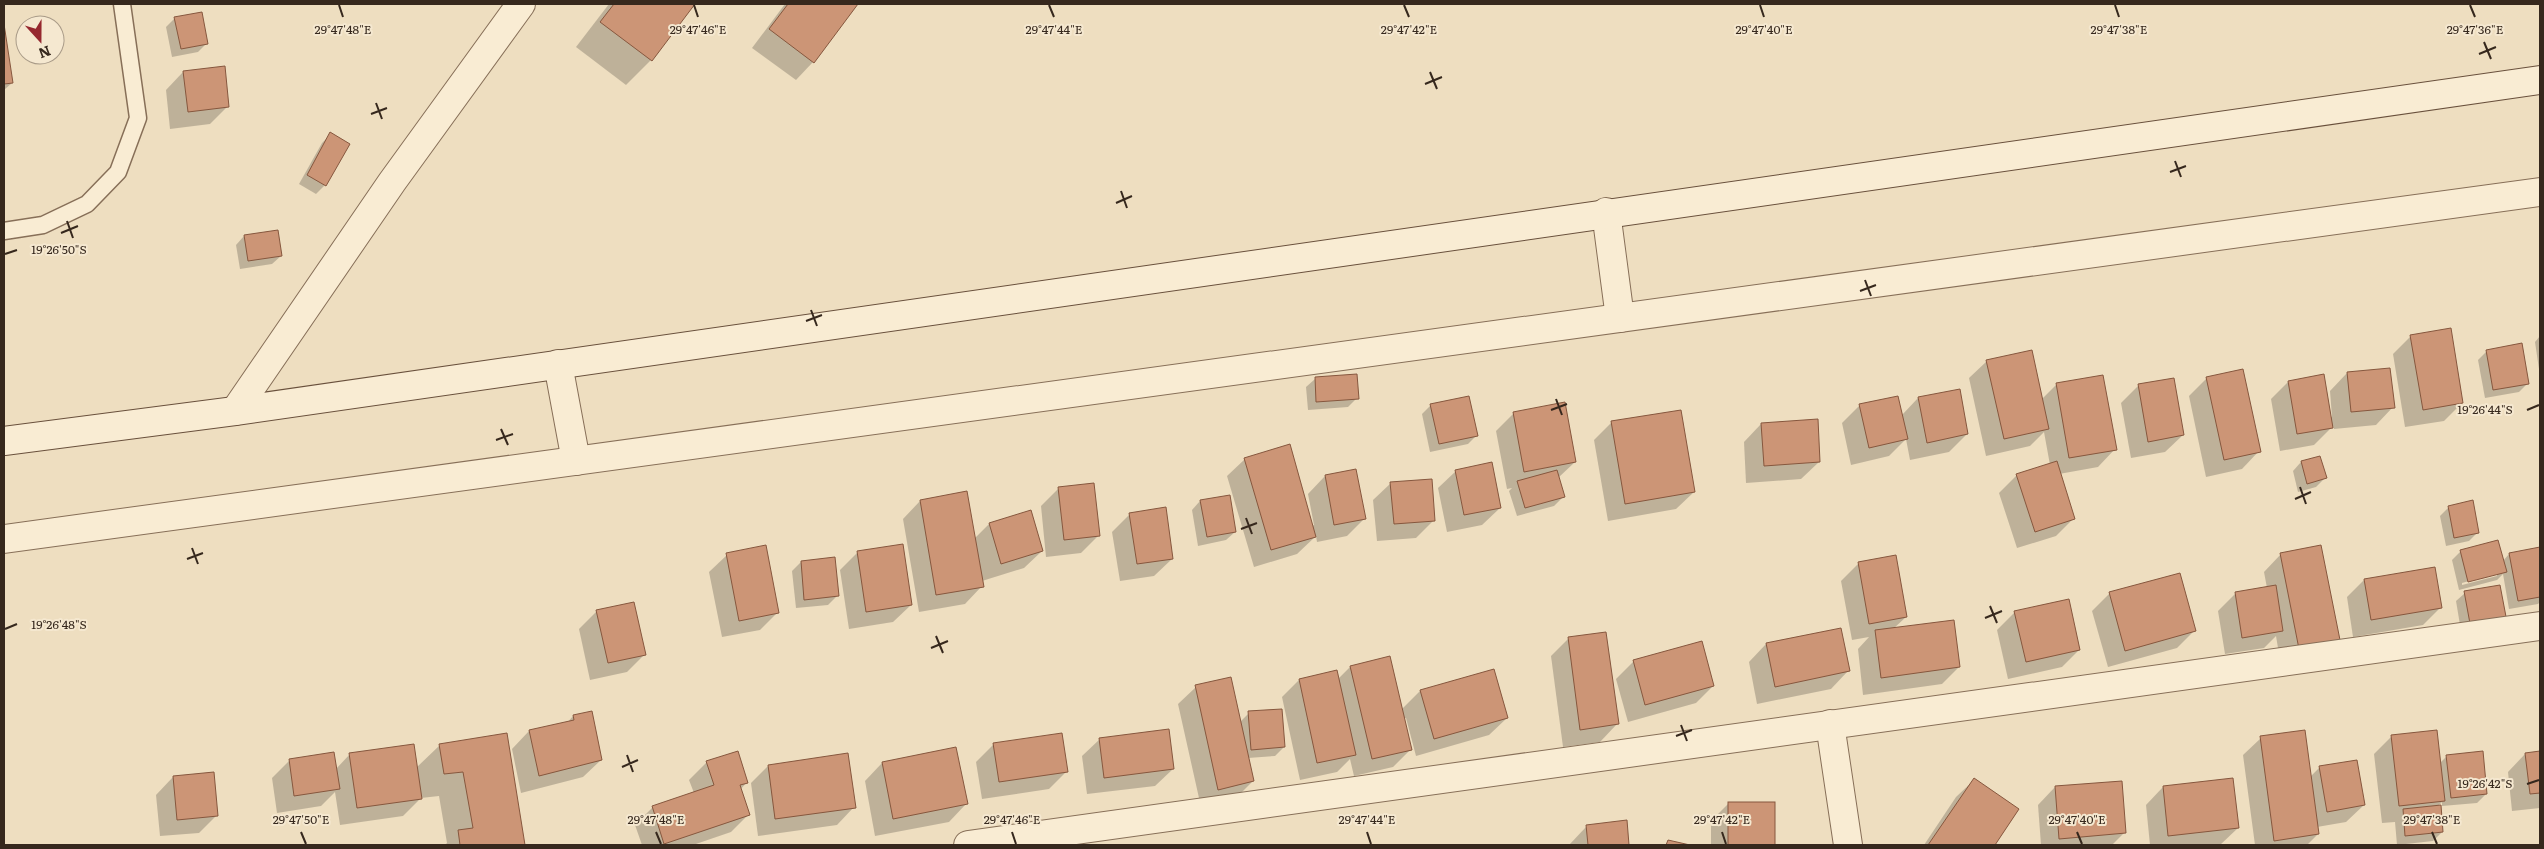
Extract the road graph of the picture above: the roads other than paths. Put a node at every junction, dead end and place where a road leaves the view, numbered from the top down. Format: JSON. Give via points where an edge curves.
{"nodes":[{"id":1,"x":122,"y":4,"type":"edge"},
{"id":2,"x":521,"y":4,"type":"edge"},
{"id":3,"x":2540,"y":80,"type":"edge"},
{"id":4,"x":2540,"y":192,"type":"edge"},
{"id":5,"x":1606,"y":212,"type":"junction"},
{"id":6,"x":4,"y":232,"type":"edge"},
{"id":7,"x":1620,"y":318,"type":"junction"},
{"id":8,"x":558,"y":364,"type":"junction"},
{"id":9,"x":235,"y":411,"type":"junction"},
{"id":10,"x":4,"y":442,"type":"edge"},
{"id":11,"x":576,"y":462,"type":"junction"},
{"id":12,"x":4,"y":539,"type":"edge"},
{"id":13,"x":2540,"y":626,"type":"edge"},
{"id":14,"x":1830,"y":724,"type":"junction"},
{"id":15,"x":968,"y":845,"type":"edge"},
{"id":16,"x":1848,"y":845,"type":"edge"}],
"edges":[{"from":1,"to":6,"type":"lane","via":[[138,118],[118,172],[87,204],[43,225]]},
{"from":2,"to":9,"type":"street","via":[[392,182]]},
{"from":3,"to":5,"type":"street"},
{"from":4,"to":7,"type":"street"},
{"from":5,"to":7,"type":"street"},
{"from":5,"to":8,"type":"street"},
{"from":7,"to":11,"type":"street"},
{"from":8,"to":9,"type":"street"},
{"from":8,"to":11,"type":"street"},
{"from":9,"to":10,"type":"street"},
{"from":11,"to":12,"type":"street"},
{"from":13,"to":14,"type":"street"},
{"from":14,"to":15,"type":"street"},
{"from":14,"to":16,"type":"street"}]}
